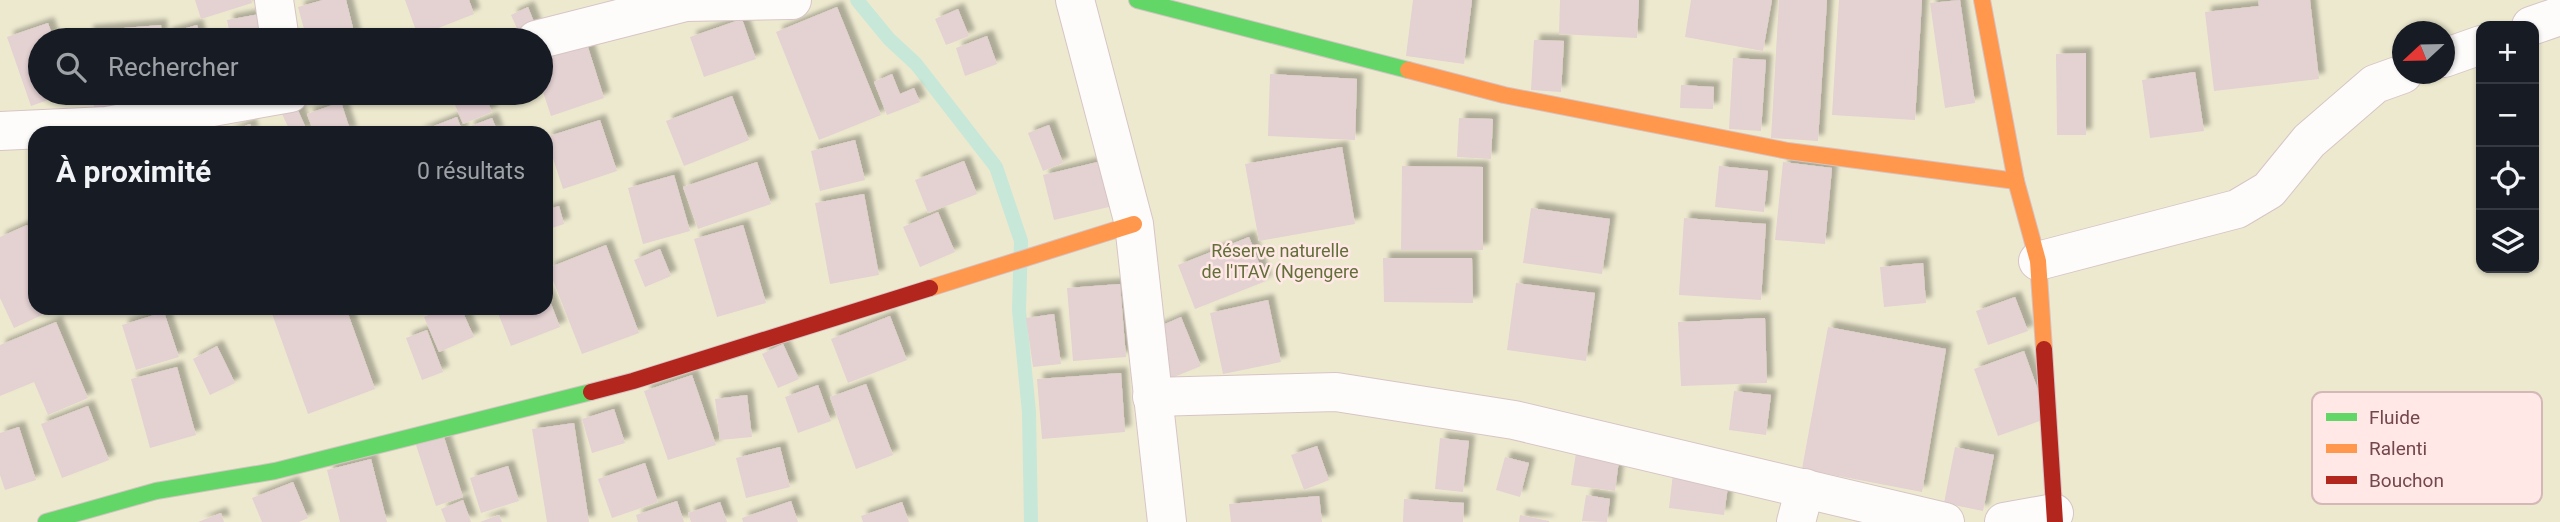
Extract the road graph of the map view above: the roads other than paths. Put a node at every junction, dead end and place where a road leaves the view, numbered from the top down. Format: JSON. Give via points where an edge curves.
{"nodes":[{"id":1,"x":274,"y":0,"type":"edge"},
{"id":2,"x":792,"y":0,"type":"edge"},
{"id":3,"x":1075,"y":0,"type":"edge"},
{"id":4,"x":1137,"y":0,"type":"edge"},
{"id":5,"x":1982,"y":0,"type":"edge"},
{"id":6,"x":2560,"y":16,"type":"edge"},
{"id":7,"x":2539,"y":23,"type":"edge"},
{"id":8,"x":278,"y":28,"type":"edge"},
{"id":9,"x":553,"y":36,"type":"edge"},
{"id":10,"x":2476,"y":47,"type":"edge"},
{"id":11,"x":2455,"y":54,"type":"edge"},
{"id":12,"x":2392,"y":78,"type":"edge"},
{"id":13,"x":222,"y":105,"type":"edge"},
{"id":14,"x":107,"y":126,"type":"edge"},
{"id":15,"x":28,"y":130,"type":"edge"},
{"id":16,"x":0,"y":131,"type":"edge"},
{"id":17,"x":2016,"y":181,"type":"junction"},
{"id":18,"x":1134,"y":224,"type":"junction"},
{"id":19,"x":2038,"y":261,"type":"junction"},
{"id":20,"x":1152,"y":397,"type":"junction"},
{"id":21,"x":1801,"y":505,"type":"edge"},
{"id":22,"x":2054,"y":518,"type":"edge"},
{"id":23,"x":46,"y":522,"type":"edge"},
{"id":24,"x":1167,"y":522,"type":"edge"},
{"id":25,"x":1945,"y":522,"type":"edge"},
{"id":26,"x":2004,"y":522,"type":"edge"}],
"edges":[{"from":1,"to":8,"type":"street"},
{"from":2,"to":9,"type":"street","via":[[685,2]]},
{"from":3,"to":18,"type":"street"},
{"from":4,"to":17,"type":"street","via":[[1504,95],[1788,151]]},
{"from":5,"to":17,"type":"street"},
{"from":6,"to":7,"type":"street"},
{"from":10,"to":11,"type":"street"},
{"from":12,"to":19,"type":"street","via":[[2375,83],[2309,141],[2269,190],[2236,209]]},
{"from":13,"to":14,"type":"street"},
{"from":15,"to":16,"type":"street"},
{"from":17,"to":19,"type":"street"},
{"from":18,"to":20,"type":"street"},
{"from":18,"to":23,"type":"street","via":[[633,382],[275,471],[156,491]]},
{"from":19,"to":22,"type":"street"},
{"from":20,"to":21,"type":"street","via":[[1336,392],[1514,420]]},
{"from":20,"to":24,"type":"street"},
{"from":21,"to":25,"type":"street"},
{"from":22,"to":26,"type":"street"}]}
